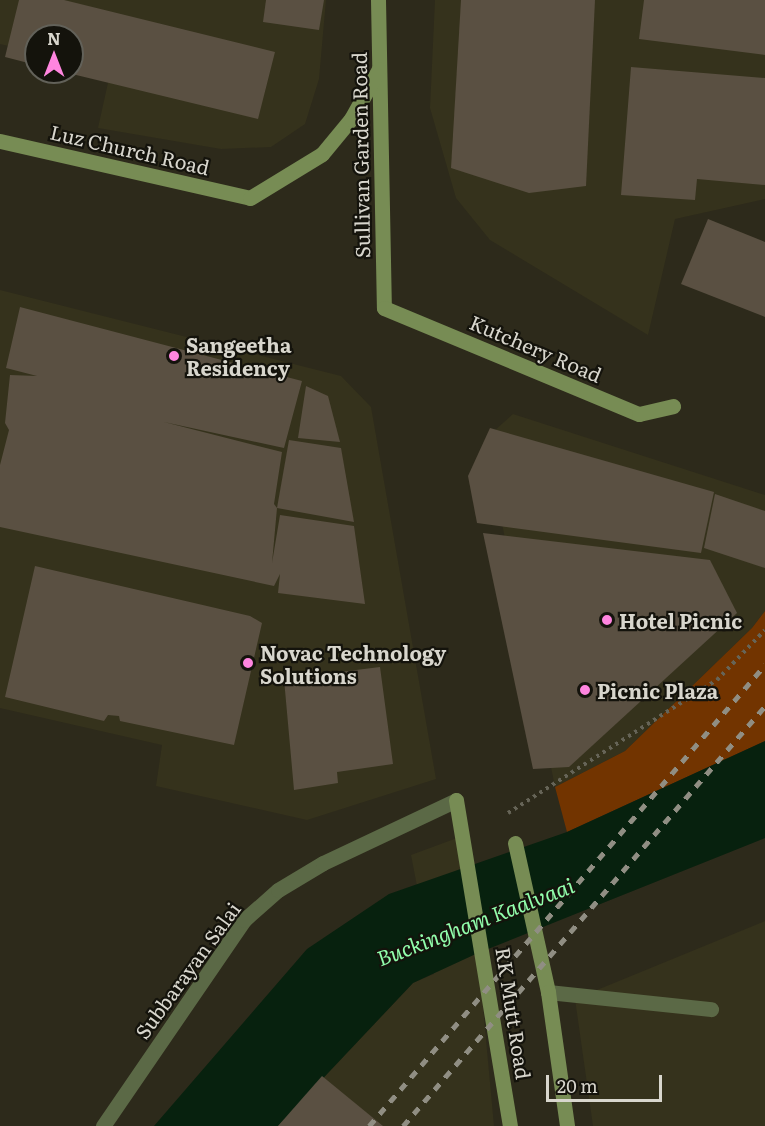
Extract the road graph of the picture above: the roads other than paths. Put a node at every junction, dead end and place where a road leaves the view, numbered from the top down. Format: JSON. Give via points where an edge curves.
{"nodes":[{"id":1,"x":378,"y":0,"type":"edge"},
{"id":2,"x":379,"y":69,"type":"junction"},
{"id":3,"x":0,"y":141,"type":"edge"},
{"id":4,"x":384,"y":308,"type":"joint"},
{"id":5,"x":673,"y":406,"type":"dead end"},
{"id":6,"x":456,"y":800,"type":"joint"},
{"id":7,"x":515,"y":843,"type":"dead end"},
{"id":8,"x":546,"y":985,"type":"junction"},
{"id":9,"x":711,"y":1009,"type":"dead end"},
{"id":10,"x":103,"y":1126,"type":"edge"},
{"id":11,"x":510,"y":1126,"type":"edge"},
{"id":12,"x":567,"y":1126,"type":"edge"}],
"edges":[{"from":1,"to":2,"type":"main road","name":"Sullivan Garden Road"},
{"from":2,"to":3,"type":"main road","name":"Luz Church Road","via":[[351,119],[322,154],[250,198]]},
{"from":2,"to":4,"type":"main road","name":"Sullivan Garden Road"},
{"from":4,"to":5,"type":"main road","name":"Kutchery Road","via":[[639,414]]},
{"from":6,"to":10,"type":"street","name":"Subbarayan Salai","via":[[323,863],[278,890],[244,920]]},
{"from":6,"to":11,"type":"main road","name":"RK Mutt Road"},
{"from":7,"to":8,"type":"main road","name":"RK Mutt Road"},
{"from":8,"to":9,"type":"street"},
{"from":8,"to":12,"type":"main road","name":"RK Mutt Road"}]}
